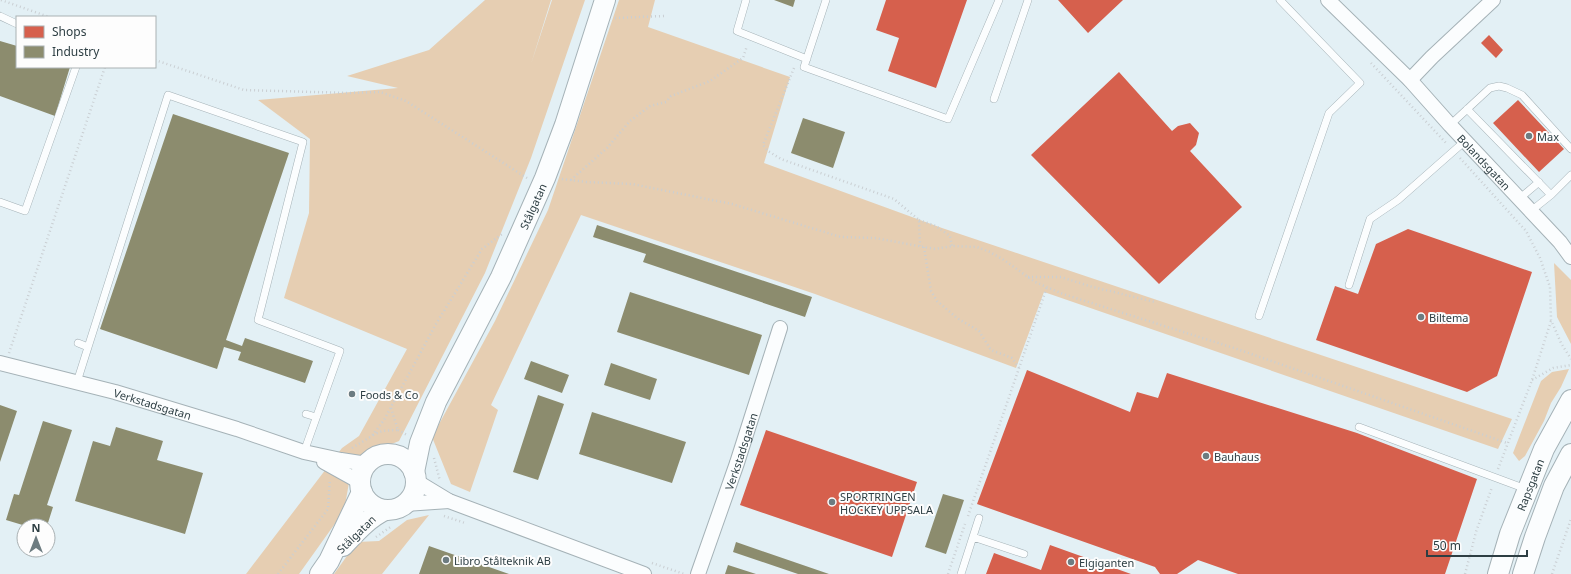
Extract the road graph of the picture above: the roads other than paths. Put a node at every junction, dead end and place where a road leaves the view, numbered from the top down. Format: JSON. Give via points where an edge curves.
{"nodes":[{"id":1,"x":605,"y":0,"type":"edge"},
{"id":2,"x":746,"y":0,"type":"edge"},
{"id":3,"x":826,"y":0,"type":"edge"},
{"id":4,"x":999,"y":0,"type":"edge"},
{"id":5,"x":1028,"y":0,"type":"edge"},
{"id":6,"x":1280,"y":0,"type":"edge"},
{"id":7,"x":1328,"y":0,"type":"edge"},
{"id":8,"x":1494,"y":0,"type":"edge"},
{"id":9,"x":0,"y":16,"type":"edge"},
{"id":10,"x":16,"y":24,"type":"edge"},
{"id":11,"x":807,"y":59,"type":"junction"},
{"id":12,"x":76,"y":68,"type":"edge"},
{"id":13,"x":1410,"y":80,"type":"junction"},
{"id":14,"x":994,"y":99,"type":"dead end"},
{"id":15,"x":1467,"y":109,"type":"junction"},
{"id":16,"x":1450,"y":125,"type":"junction"},
{"id":17,"x":1465,"y":141,"type":"junction"},
{"id":18,"x":1571,"y":149,"type":"edge"},
{"id":19,"x":1571,"y":175,"type":"edge"},
{"id":20,"x":1538,"y":182,"type":"junction"},
{"id":21,"x":1551,"y":195,"type":"junction"},
{"id":22,"x":1519,"y":199,"type":"junction"},
{"id":23,"x":0,"y":202,"type":"edge"},
{"id":24,"x":1531,"y":211,"type":"junction"},
{"id":25,"x":1565,"y":246,"type":"edge"},
{"id":26,"x":1571,"y":257,"type":"edge"},
{"id":27,"x":1349,"y":285,"type":"dead end"},
{"id":28,"x":1259,"y":316,"type":"dead end"},
{"id":29,"x":780,"y":328,"type":"dead end"},
{"id":30,"x":78,"y":343,"type":"dead end"},
{"id":31,"x":88,"y":347,"type":"junction"},
{"id":32,"x":3,"y":363,"type":"edge"},
{"id":33,"x":77,"y":382,"type":"junction"},
{"id":34,"x":1571,"y":400,"type":"edge"},
{"id":35,"x":306,"y":414,"type":"dead end"},
{"id":36,"x":316,"y":417,"type":"junction"},
{"id":37,"x":1359,"y":427,"type":"dead end"},
{"id":38,"x":410,"y":436,"type":"junction"},
{"id":39,"x":304,"y":452,"type":"junction"},
{"id":40,"x":391,"y":454,"type":"junction"},
{"id":41,"x":1571,"y":454,"type":"edge"},
{"id":42,"x":339,"y":464,"type":"junction"},
{"id":43,"x":415,"y":477,"type":"junction"},
{"id":44,"x":363,"y":479,"type":"junction"},
{"id":45,"x":1528,"y":490,"type":"junction"},
{"id":46,"x":449,"y":501,"type":"junction"},
{"id":47,"x":396,"y":512,"type":"junction"},
{"id":48,"x":979,"y":518,"type":"dead end"},
{"id":49,"x":353,"y":527,"type":"junction"},
{"id":50,"x":973,"y":537,"type":"junction"},
{"id":51,"x":1024,"y":554,"type":"dead end"},
{"id":52,"x":324,"y":568,"type":"edge"},
{"id":53,"x":645,"y":568,"type":"edge"},
{"id":54,"x":698,"y":574,"type":"edge"},
{"id":55,"x":961,"y":574,"type":"edge"},
{"id":56,"x":1498,"y":574,"type":"edge"},
{"id":57,"x":1523,"y":574,"type":"edge"}],
"edges":[{"from":1,"to":38,"type":"main road","name":"Stålgatan","via":[[565,125],[545,178],[501,277],[436,402]]},
{"from":2,"to":11,"type":"lane","via":[[737,31]]},
{"from":3,"to":11,"type":"lane"},
{"from":4,"to":11,"type":"lane","via":[[948,119],[804,67]]},
{"from":5,"to":14,"type":"lane"},
{"from":6,"to":28,"type":"lane","via":[[1360,83],[1329,113]]},
{"from":7,"to":13,"type":"street","name":"Bolandsgatan"},
{"from":8,"to":13,"type":"street"},
{"from":9,"to":10,"type":"lane"},
{"from":12,"to":23,"type":"lane","via":[[25,211]]},
{"from":13,"to":16,"type":"street","name":"Bolandsgatan"},
{"from":15,"to":16,"type":"lane"},
{"from":15,"to":18,"type":"lane","via":[[1490,88],[1507,88],[1522,95]]},
{"from":15,"to":20,"type":"lane"},
{"from":16,"to":17,"type":"street","name":"Bolandsgatan"},
{"from":17,"to":22,"type":"street","name":"Bolandsgatan"},
{"from":17,"to":27,"type":"lane","via":[[1398,200],[1370,219]]},
{"from":19,"to":21,"type":"lane"},
{"from":20,"to":21,"type":"lane"},
{"from":20,"to":22,"type":"lane"},
{"from":21,"to":24,"type":"lane"},
{"from":22,"to":24,"type":"street","name":"Bolandsgatan"},
{"from":24,"to":25,"type":"street","name":"Bolandsgatan"},
{"from":25,"to":26,"type":"street","name":"Bolandsgatan"},
{"from":29,"to":54,"type":"street","name":"Verkstadsgatan","via":[[737,464]]},
{"from":30,"to":31,"type":"lane"},
{"from":31,"to":33,"type":"lane"},
{"from":31,"to":36,"type":"lane","via":[[168,95],[303,142],[258,320],[340,351]]},
{"from":32,"to":33,"type":"street","name":"Verkstadsgatan"},
{"from":33,"to":39,"type":"street","name":"Verkstadsgatan","via":[[237,428]]},
{"from":34,"to":45,"type":"main road","name":"Rapsgatan","via":[[1544,449]]},
{"from":35,"to":36,"type":"lane"},
{"from":36,"to":39,"type":"lane"},
{"from":37,"to":45,"type":"lane"},
{"from":38,"to":40,"type":"main road","name":"Stålgatan"},
{"from":38,"to":43,"type":"main road","name":"Stålgatan"},
{"from":39,"to":42,"type":"street","name":"Verkstadsgatan"},
{"from":40,"to":43,"type":"main road","via":[[410,465]]},
{"from":40,"to":44,"type":"main road","via":[[374,458]]},
{"from":41,"to":57,"type":"main road","name":"Rapsgatan","via":[[1554,486]]},
{"from":42,"to":44,"type":"street","name":"Verkstadsgatan"},
{"from":42,"to":44,"type":"street","name":"Verkstadsgatan"},
{"from":43,"to":46,"type":"street"},
{"from":43,"to":47,"type":"main road","via":[[415,490],[411,498]]},
{"from":44,"to":47,"type":"main road","via":[[366,500],[377,508]]},
{"from":44,"to":49,"type":"main road","name":"Stålgatan"},
{"from":45,"to":56,"type":"main road","name":"Rapsgatan","via":[[1510,534]]},
{"from":46,"to":47,"type":"street"},
{"from":46,"to":53,"type":"street"},
{"from":47,"to":49,"type":"main road","name":"Stålgatan","via":[[376,514]]},
{"from":48,"to":50,"type":"lane"},
{"from":49,"to":52,"type":"main road","name":"Stålgatan"},
{"from":50,"to":51,"type":"lane"},
{"from":50,"to":55,"type":"lane"}]}
